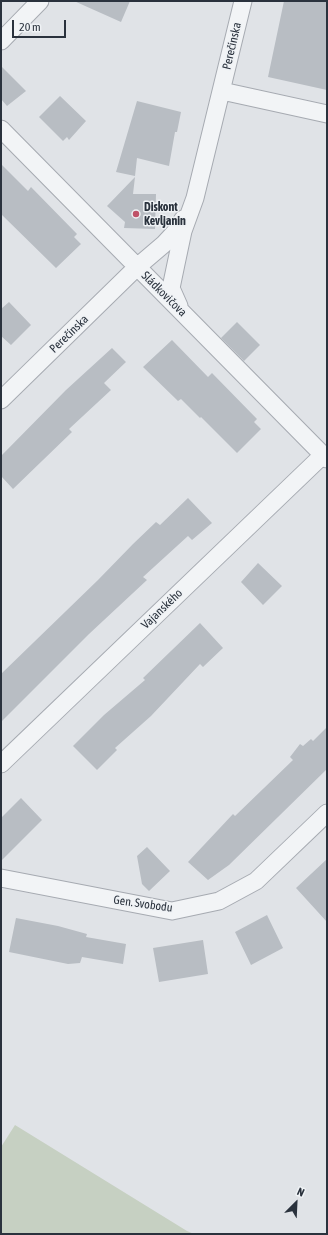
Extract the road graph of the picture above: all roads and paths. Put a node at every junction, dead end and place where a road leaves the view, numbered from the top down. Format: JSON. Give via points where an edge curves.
{"nodes":[{"id":1,"x":40,"y":1,"type":"edge"},
{"id":2,"x":243,"y":1,"type":"edge"},
{"id":3,"x":1,"y":40,"type":"edge"},
{"id":4,"x":222,"y":91,"type":"junction"},
{"id":5,"x":327,"y":114,"type":"edge"},
{"id":6,"x":1,"y":129,"type":"edge"},
{"id":7,"x":195,"y":198,"type":"junction"},
{"id":8,"x":190,"y":240,"type":"junction"},
{"id":9,"x":122,"y":251,"type":"junction"},
{"id":10,"x":151,"y":254,"type":"junction"},
{"id":11,"x":176,"y":264,"type":"junction"},
{"id":12,"x":137,"y":267,"type":"junction"},
{"id":13,"x":181,"y":311,"type":"junction"},
{"id":14,"x":1,"y":400,"type":"edge"},
{"id":15,"x":325,"y":457,"type":"edge"},
{"id":16,"x":1,"y":764,"type":"edge"},
{"id":17,"x":327,"y":813,"type":"edge"},
{"id":18,"x":1,"y":878,"type":"edge"}],
"edges":[{"from":1,"to":3,"type":"street"},
{"from":2,"to":4,"type":"street","name":"Perečínska"},
{"from":4,"to":5,"type":"street"},
{"from":4,"to":7,"type":"street","name":"Perečínska"},
{"from":6,"to":9,"type":"street","name":"Sládkovičova"},
{"from":7,"to":8,"type":"street","name":"Perečínska"},
{"from":7,"to":10,"type":"street","name":"Perečínska","via":[[176,231]]},
{"from":7,"to":11,"type":"street","name":"Perečínska","via":[[183,231]]},
{"from":8,"to":11,"type":"street","name":"Perečínska"},
{"from":8,"to":13,"type":"street","name":"Perečínska","via":[[178,292]]},
{"from":9,"to":10,"type":"street","via":[[141,258]]},
{"from":9,"to":12,"type":"street","name":"Sládkovičova"},
{"from":10,"to":12,"type":"street","name":"Perečínska"},
{"from":11,"to":12,"type":"street","via":[[164,272],[153,274]]},
{"from":11,"to":13,"type":"street","name":"Perečínska","via":[[171,288]]},
{"from":12,"to":13,"type":"street","name":"Sládkovičova"},
{"from":12,"to":14,"type":"street","name":"Perečínska"},
{"from":13,"to":15,"type":"street","name":"Sládkovičova"},
{"from":15,"to":16,"type":"street","name":"Vajanského"},
{"from":17,"to":18,"type":"street","name":"Gen. Svobodu","via":[[256,881],[219,901],[172,910]]}]}
